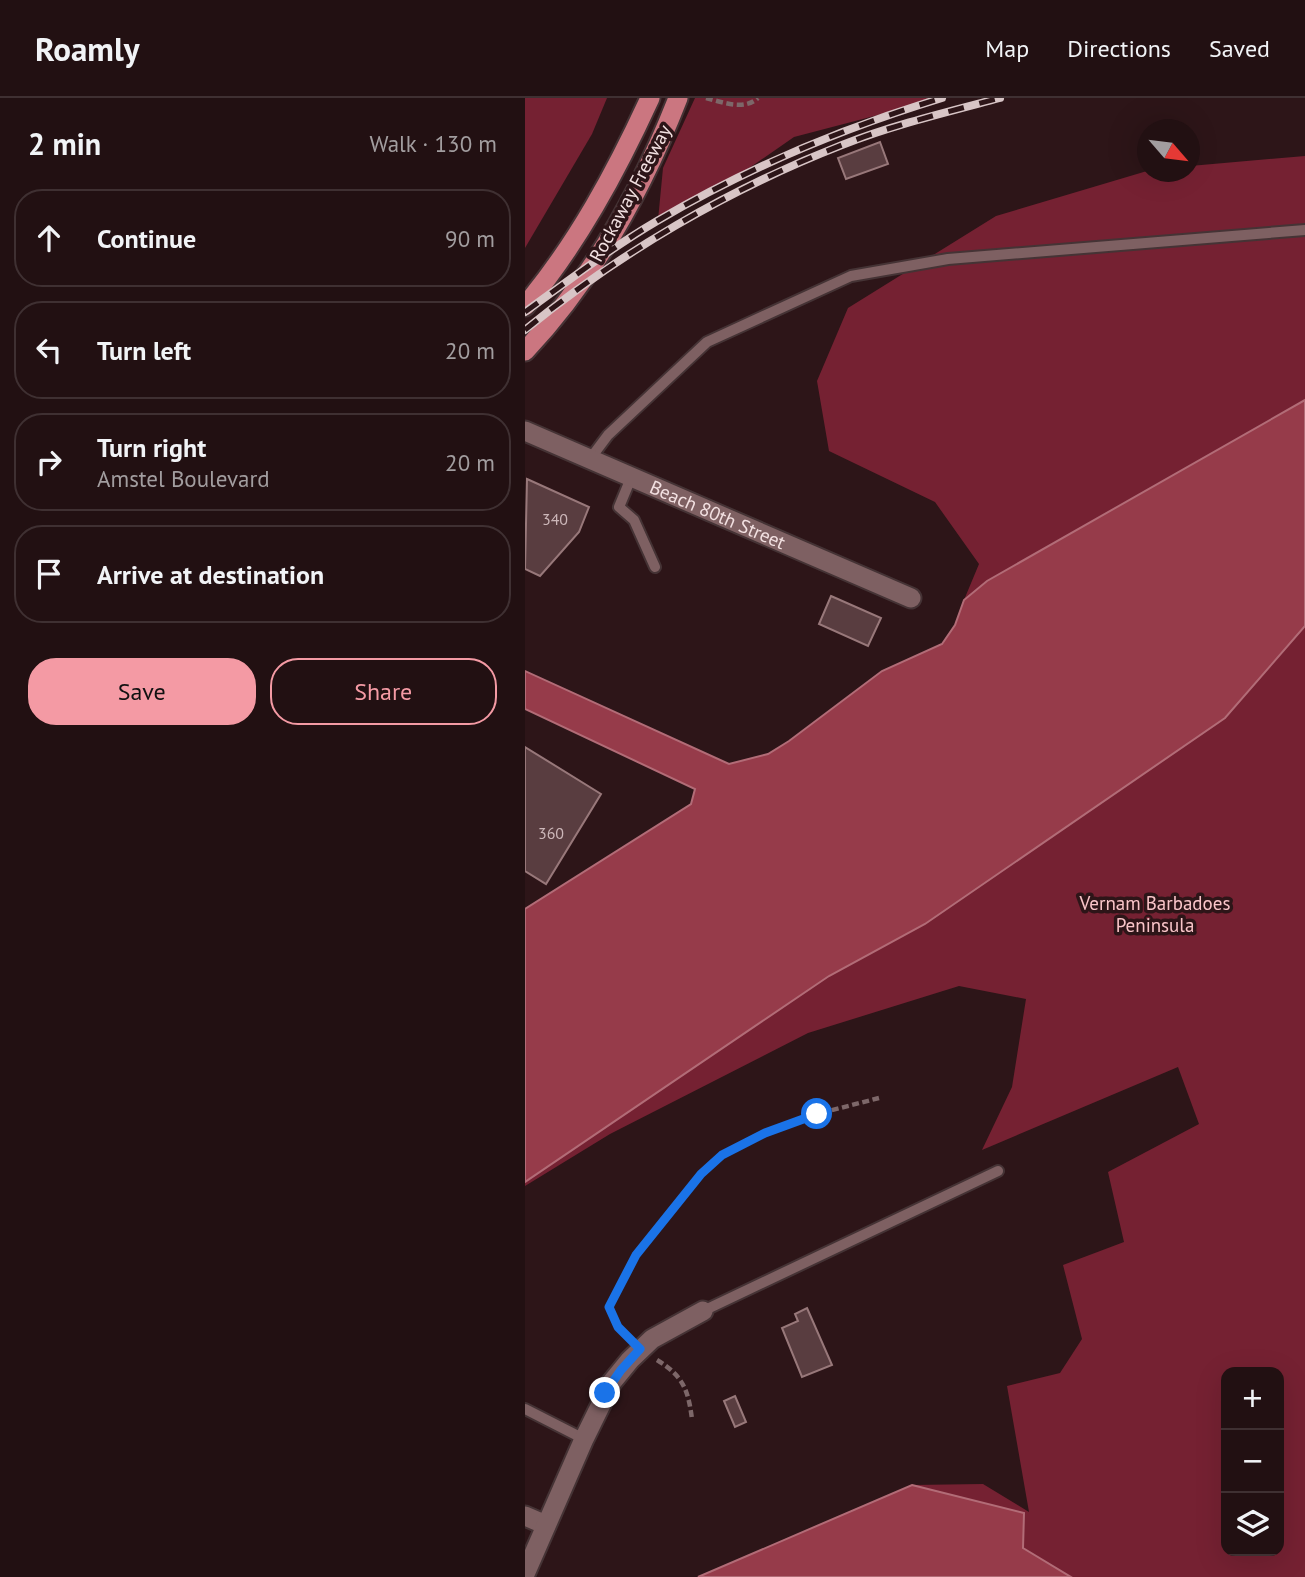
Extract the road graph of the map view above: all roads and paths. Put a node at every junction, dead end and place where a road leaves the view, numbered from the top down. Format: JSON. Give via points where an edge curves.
{"nodes":[{"id":1,"x":650,"y":98,"type":"edge"},
{"id":2,"x":678,"y":98,"type":"edge"},
{"id":3,"x":706,"y":98,"type":"edge"},
{"id":4,"x":758,"y":98,"type":"edge"},
{"id":5,"x":1305,"y":230,"type":"edge"},
{"id":6,"x":525,"y":306,"type":"edge"},
{"id":7,"x":525,"y":351,"type":"edge"},
{"id":8,"x":525,"y":431,"type":"edge"},
{"id":9,"x":590,"y":459,"type":"junction"},
{"id":10,"x":631,"y":478,"type":"junction"},
{"id":11,"x":655,"y":567,"type":"dead end"},
{"id":12,"x":911,"y":598,"type":"dead end"},
{"id":13,"x":879,"y":1098,"type":"dead end"},
{"id":14,"x":998,"y":1171,"type":"dead end"},
{"id":15,"x":703,"y":1311,"type":"joint"},
{"id":16,"x":640,"y":1349,"type":"junction"},
{"id":17,"x":525,"y":1409,"type":"edge"},
{"id":18,"x":692,"y":1419,"type":"dead end"},
{"id":19,"x":584,"y":1439,"type":"junction"},
{"id":20,"x":525,"y":1516,"type":"edge"},
{"id":21,"x":546,"y":1525,"type":"junction"},
{"id":22,"x":525,"y":1574,"type":"edge"}],
"edges":[{"from":1,"to":6,"type":"main road","name":"Rockaway Freeway","via":[[587,220]]},
{"from":2,"to":7,"type":"main road","name":"Rockaway Freeway","via":[[649,165],[604,247]]},
{"from":3,"to":4,"type":"path","via":[[740,105]]},
{"from":5,"to":9,"type":"lane","via":[[948,259],[851,276],[706,342],[608,435]]},
{"from":8,"to":9,"type":"street","name":"Beach 80th Street"},
{"from":9,"to":10,"type":"street","name":"Beach 80th Street"},
{"from":10,"to":11,"type":"lane","via":[[619,506],[634,520]]},
{"from":10,"to":12,"type":"street","name":"Beach 80th Street"},
{"from":13,"to":16,"type":"path","via":[[765,1133],[722,1155],[701,1174],[636,1255],[609,1307],[618,1327]]},
{"from":14,"to":15,"type":"lane"},
{"from":15,"to":16,"type":"street"},
{"from":16,"to":18,"type":"path","via":[[680,1377],[689,1394]]},
{"from":16,"to":19,"type":"street","via":[[612,1382]]},
{"from":17,"to":19,"type":"lane"},
{"from":19,"to":21,"type":"street"},
{"from":20,"to":21,"type":"street"},
{"from":21,"to":22,"type":"street"}]}
